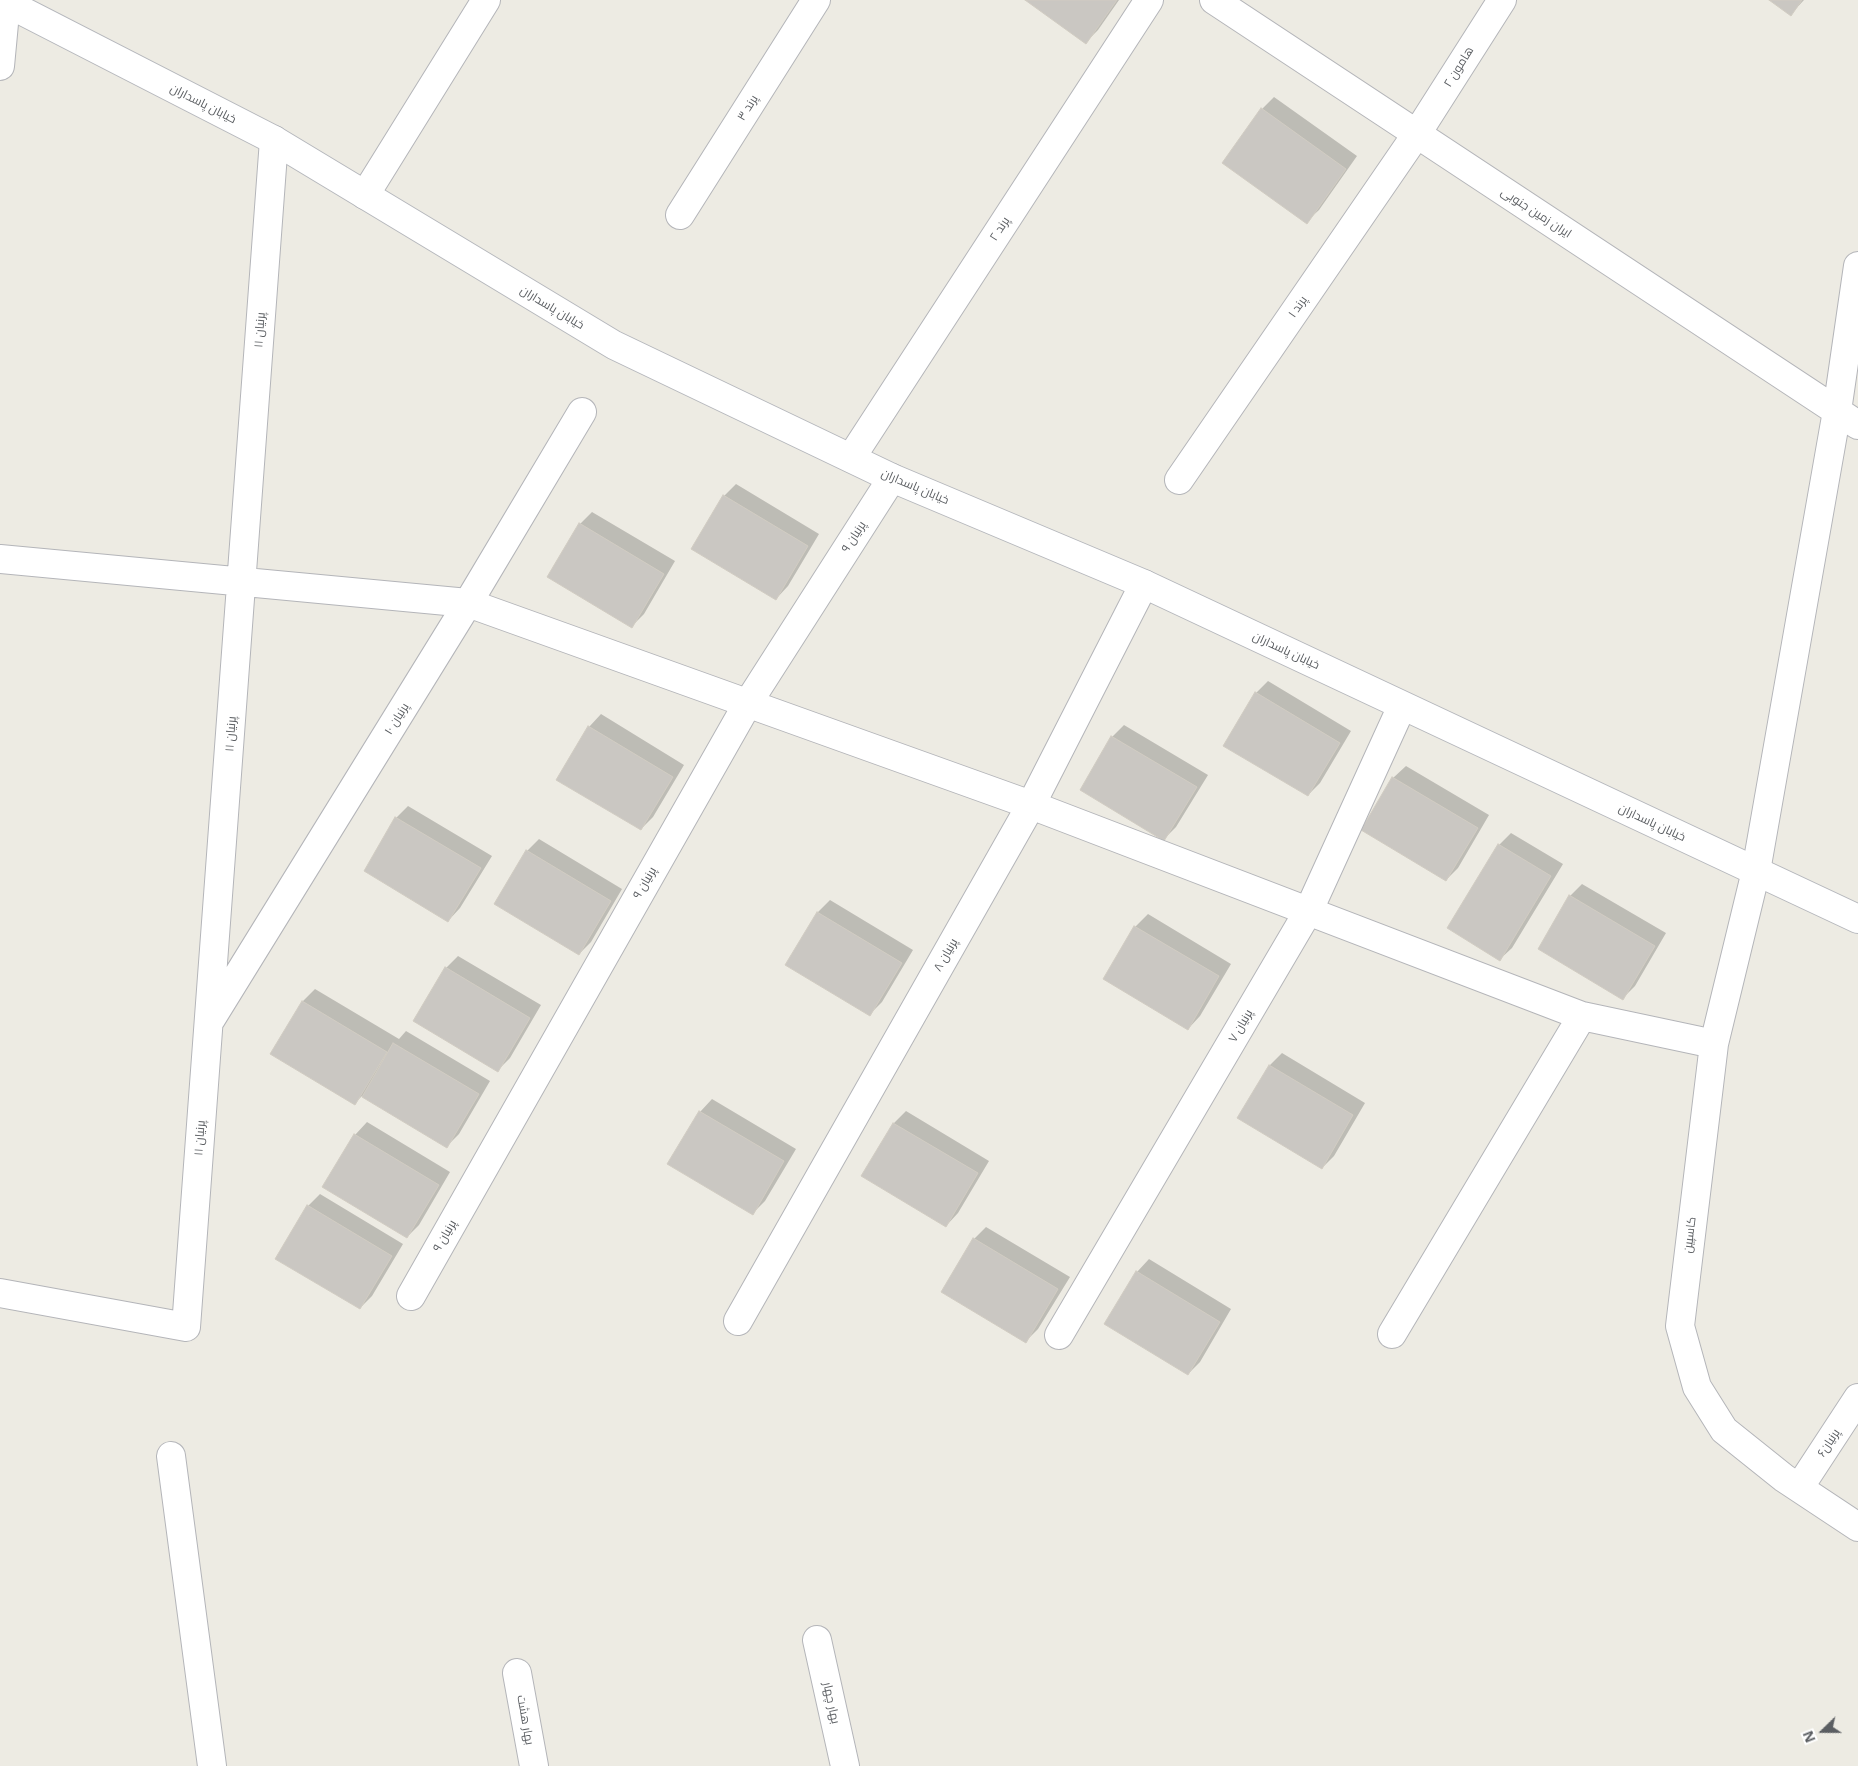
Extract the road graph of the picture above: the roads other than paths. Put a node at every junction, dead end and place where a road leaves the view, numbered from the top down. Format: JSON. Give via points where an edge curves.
{"nodes":[{"id":1,"x":486,"y":0,"type":"edge"},
{"id":2,"x":816,"y":0,"type":"edge"},
{"id":3,"x":1149,"y":0,"type":"edge"},
{"id":4,"x":1214,"y":0,"type":"edge"},
{"id":5,"x":1502,"y":0,"type":"edge"},
{"id":6,"x":3,"y":1,"type":"edge"},
{"id":7,"x":0,"y":66,"type":"edge"},
{"id":8,"x":1416,"y":135,"type":"junction"},
{"id":9,"x":274,"y":140,"type":"junction"},
{"id":10,"x":365,"y":195,"type":"junction"},
{"id":11,"x":680,"y":215,"type":"dead end"},
{"id":12,"x":1858,"y":266,"type":"edge"},
{"id":13,"x":582,"y":412,"type":"dead end"},
{"id":14,"x":1848,"y":418,"type":"edge"},
{"id":15,"x":851,"y":458,"type":"junction"},
{"id":16,"x":892,"y":478,"type":"junction"},
{"id":17,"x":1179,"y":480,"type":"dead end"},
{"id":18,"x":0,"y":559,"type":"edge"},
{"id":19,"x":242,"y":582,"type":"junction"},
{"id":20,"x":1144,"y":584,"type":"junction"},
{"id":21,"x":468,"y":603,"type":"junction"},
{"id":22,"x":748,"y":703,"type":"junction"},
{"id":23,"x":1402,"y":706,"type":"junction"},
{"id":24,"x":1031,"y":805,"type":"junction"},
{"id":25,"x":1756,"y":871,"type":"junction"},
{"id":26,"x":1310,"y":910,"type":"junction"},
{"id":27,"x":1858,"y":918,"type":"edge"},
{"id":28,"x":1582,"y":1016,"type":"junction"},
{"id":29,"x":209,"y":1023,"type":"junction"},
{"id":30,"x":1714,"y":1044,"type":"junction"},
{"id":31,"x":0,"y":1293,"type":"edge"},
{"id":32,"x":411,"y":1296,"type":"dead end"},
{"id":33,"x":738,"y":1321,"type":"dead end"},
{"id":34,"x":1392,"y":1334,"type":"dead end"},
{"id":35,"x":1060,"y":1335,"type":"dead end"},
{"id":36,"x":1858,"y":1398,"type":"edge"},
{"id":37,"x":171,"y":1456,"type":"dead end"},
{"id":38,"x":1799,"y":1488,"type":"junction"},
{"id":39,"x":1858,"y":1527,"type":"edge"},
{"id":40,"x":817,"y":1640,"type":"dead end"},
{"id":41,"x":517,"y":1673,"type":"dead end"},
{"id":42,"x":212,"y":1766,"type":"edge"},
{"id":43,"x":534,"y":1766,"type":"edge"},
{"id":44,"x":845,"y":1766,"type":"edge"}],
"edges":[{"from":1,"to":10,"type":"street"},
{"from":2,"to":11,"type":"street","name":"پرند ۳"},
{"from":3,"to":15,"type":"street","name":"پرند ۲"},
{"from":4,"to":8,"type":"street","name":"ایران زمین جنوبی"},
{"from":5,"to":8,"type":"street","name":"هامون ۲"},
{"from":6,"to":7,"type":"street"},
{"from":6,"to":9,"type":"street","name":"خیابان پاسداران"},
{"from":8,"to":14,"type":"street","name":"ایران زمین جنوبی"},
{"from":8,"to":17,"type":"street","name":"پرند ۱"},
{"from":9,"to":10,"type":"street","name":"خیابان پاسداران"},
{"from":9,"to":19,"type":"street","name":"پرنیان ۱۱"},
{"from":10,"to":15,"type":"street","name":"خیابان پاسداران","via":[[614,345]]},
{"from":12,"to":14,"type":"street","name":"کاسپین"},
{"from":13,"to":21,"type":"street","name":"پرنیان ۱۰"},
{"from":14,"to":25,"type":"street","name":"کاسپین"},
{"from":15,"to":16,"type":"street","name":"خیابان پاسداران"},
{"from":16,"to":20,"type":"street","name":"خیابان پاسداران"},
{"from":16,"to":22,"type":"street","name":"پرنیان ۹"},
{"from":18,"to":19,"type":"street"},
{"from":19,"to":21,"type":"street"},
{"from":19,"to":29,"type":"street","name":"پرنیان ۱۱"},
{"from":20,"to":23,"type":"street","name":"خیابان پاسداران"},
{"from":20,"to":24,"type":"street","name":"پرنیان ۸"},
{"from":21,"to":22,"type":"street"},
{"from":21,"to":29,"type":"street","name":"پرنیان ۱۰"},
{"from":22,"to":24,"type":"street"},
{"from":22,"to":32,"type":"street","name":"پرنیان ۹"},
{"from":23,"to":25,"type":"street","name":"خیابان پاسداران"},
{"from":23,"to":26,"type":"street","name":"پرنیان ۷"},
{"from":24,"to":26,"type":"street"},
{"from":24,"to":33,"type":"street","name":"پرنیان ۸"},
{"from":25,"to":27,"type":"street","name":"خیابان پاسداران"},
{"from":25,"to":30,"type":"street","name":"کاسپین"},
{"from":26,"to":28,"type":"street"},
{"from":26,"to":35,"type":"street","name":"پرنیان ۷"},
{"from":28,"to":30,"type":"street"},
{"from":28,"to":34,"type":"street"},
{"from":29,"to":31,"type":"street","name":"پرنیان ۱۱","via":[[186,1327]]},
{"from":30,"to":38,"type":"street","name":"کاسپین","via":[[1680,1326],[1698,1388],[1724,1430]]},
{"from":36,"to":38,"type":"street","name":"پرنیان۶"},
{"from":37,"to":42,"type":"street"},
{"from":38,"to":39,"type":"street","name":"کاسپین"},
{"from":40,"to":44,"type":"street","name":"بهار چهار"},
{"from":41,"to":43,"type":"street","name":"بهار هشت"}]}
